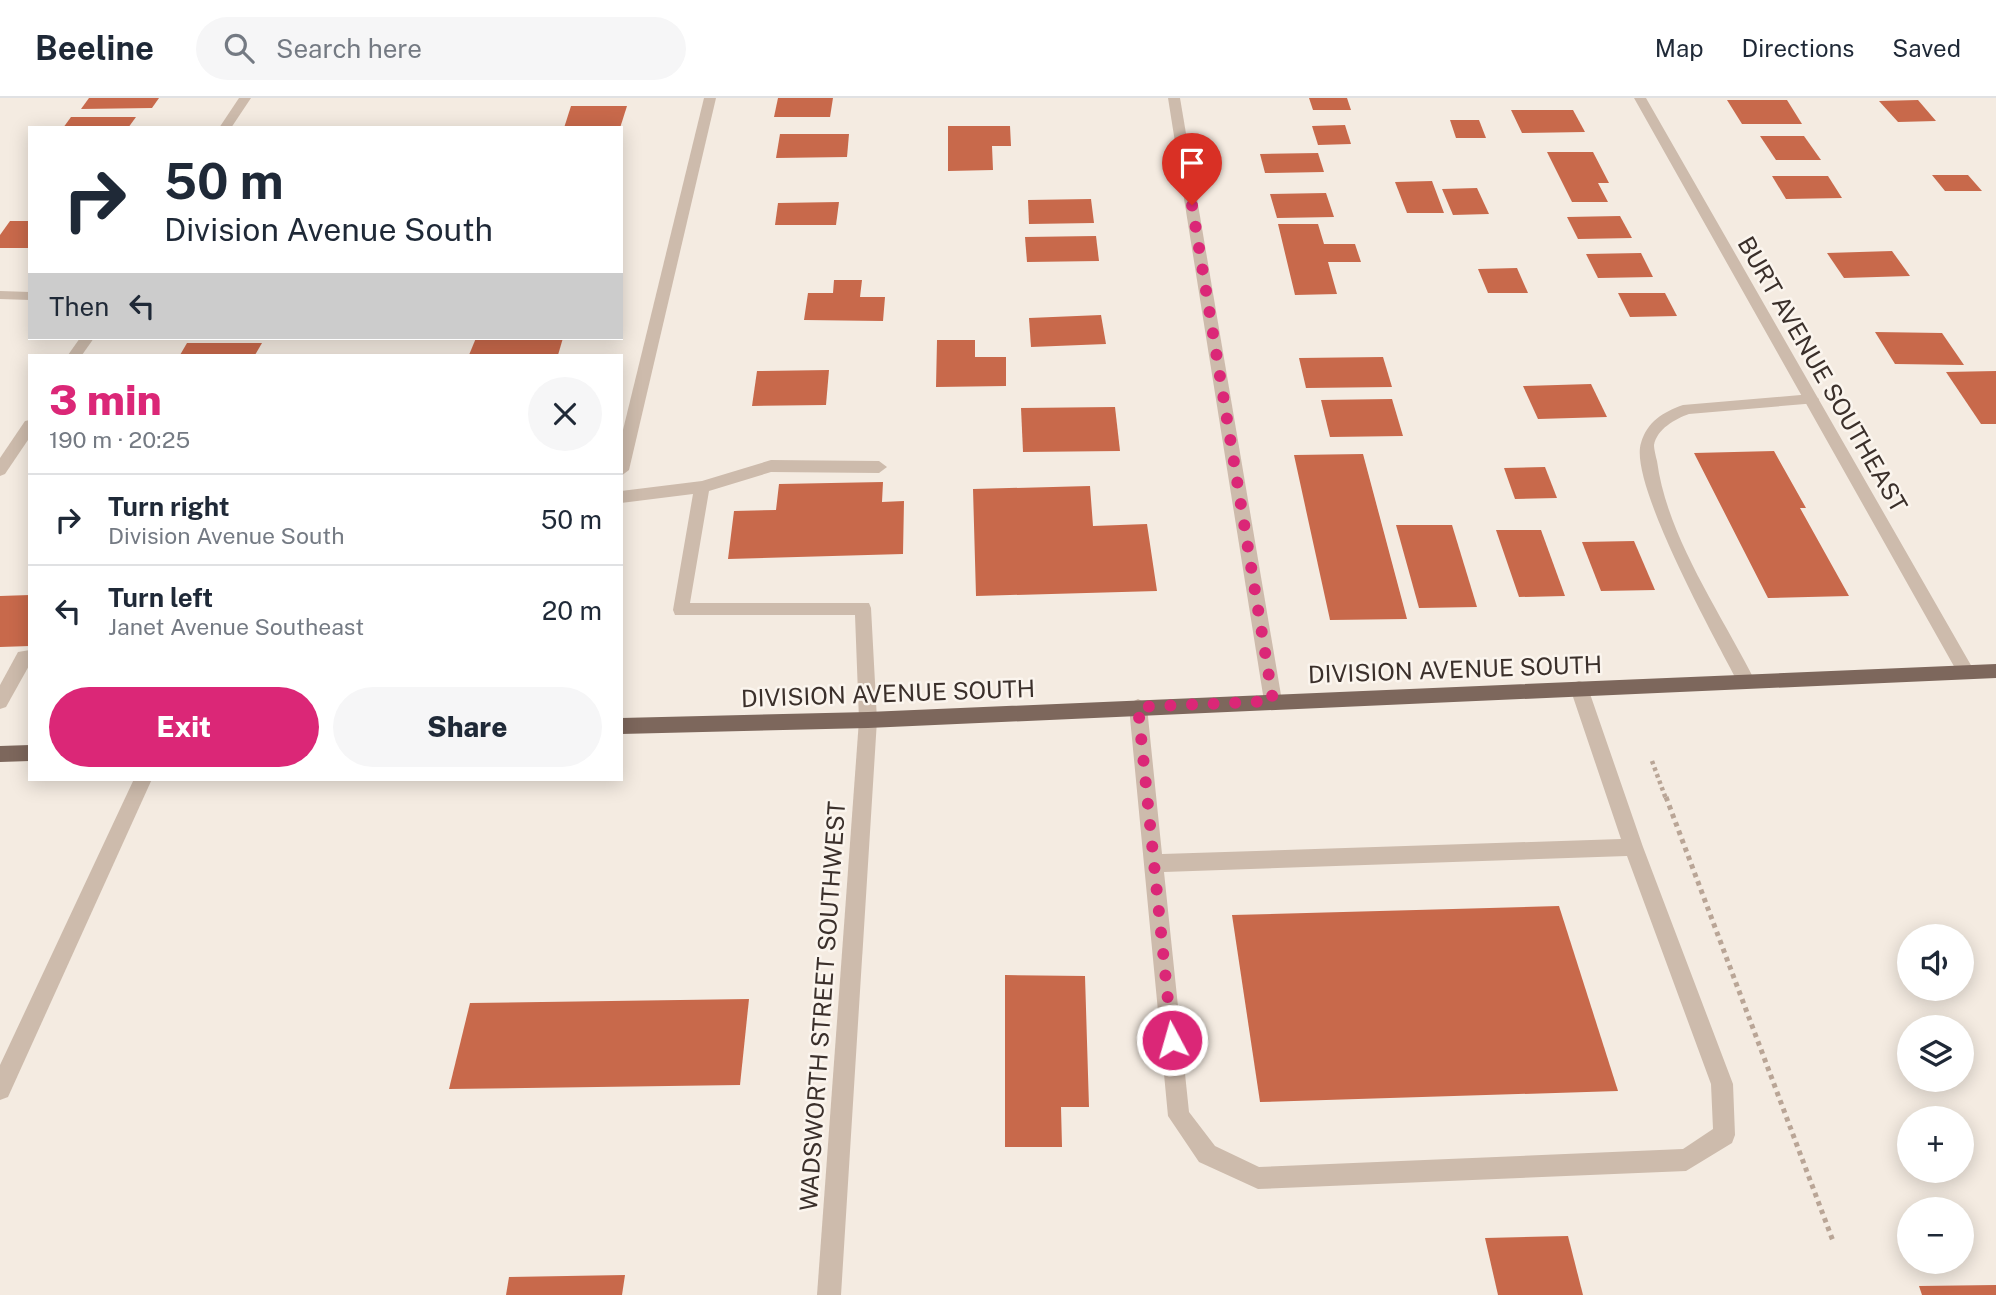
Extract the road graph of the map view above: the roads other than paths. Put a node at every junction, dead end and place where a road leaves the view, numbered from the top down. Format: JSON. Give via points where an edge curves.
{"nodes":[{"id":1,"x":245,"y":98,"type":"edge"},
{"id":2,"x":710,"y":98,"type":"edge"},
{"id":3,"x":1174,"y":98,"type":"edge"},
{"id":4,"x":1640,"y":98,"type":"edge"},
{"id":5,"x":226,"y":126,"type":"edge"},
{"id":6,"x":0,"y":295,"type":"edge"},
{"id":7,"x":28,"y":296,"type":"edge"},
{"id":8,"x":1812,"y":399,"type":"junction"},
{"id":9,"x":28,"y":428,"type":"edge"},
{"id":10,"x":623,"y":462,"type":"edge"},
{"id":11,"x":879,"y":467,"type":"dead end"},
{"id":12,"x":0,"y":470,"type":"edge"},
{"id":13,"x":702,"y":487,"type":"junction"},
{"id":14,"x":623,"y":497,"type":"edge"},
{"id":15,"x":28,"y":657,"type":"edge"},
{"id":16,"x":1996,"y":671,"type":"edge"},
{"id":17,"x":1966,"y":672,"type":"junction"},
{"id":18,"x":1746,"y":681,"type":"junction"},
{"id":19,"x":1579,"y":688,"type":"junction"},
{"id":20,"x":1273,"y":701,"type":"junction"},
{"id":21,"x":0,"y":702,"type":"edge"},
{"id":22,"x":1138,"y":707,"type":"junction"},
{"id":23,"x":868,"y":720,"type":"junction"},
{"id":24,"x":623,"y":726,"type":"edge"},
{"id":25,"x":28,"y":753,"type":"edge"},
{"id":26,"x":0,"y":754,"type":"edge"},
{"id":27,"x":142,"y":781,"type":"edge"},
{"id":28,"x":1633,"y":847,"type":"junction"},
{"id":29,"x":1154,"y":863,"type":"junction"},
{"id":30,"x":0,"y":1089,"type":"edge"},
{"id":31,"x":829,"y":1295,"type":"edge"}],
"edges":[{"from":1,"to":5,"type":"street"},
{"from":2,"to":10,"type":"street"},
{"from":3,"to":20,"type":"street"},
{"from":4,"to":8,"type":"street","name":"BURT AVENUE SOUTHEAST"},
{"from":6,"to":7,"type":"street"},
{"from":8,"to":17,"type":"street","name":"BURT AVENUE SOUTHEAST"},
{"from":8,"to":18,"type":"street","via":[[1688,409],[1669,415],[1647,445],[1651,476],[1671,535]]},
{"from":9,"to":12,"type":"street"},
{"from":11,"to":13,"type":"street","via":[[771,466]]},
{"from":13,"to":14,"type":"street"},
{"from":13,"to":23,"type":"street","name":"WADSWORTH STREET SOUTHWEST","via":[[681,610],[863,608]]},
{"from":15,"to":21,"type":"street"},
{"from":16,"to":17,"type":"main road","name":"DIVISION AVENUE SOUTH"},
{"from":17,"to":18,"type":"main road","name":"DIVISION AVENUE SOUTH"},
{"from":18,"to":19,"type":"main road","name":"DIVISION AVENUE SOUTH"},
{"from":19,"to":20,"type":"main road","name":"DIVISION AVENUE SOUTH"},
{"from":19,"to":28,"type":"street"},
{"from":20,"to":22,"type":"main road","name":"DIVISION AVENUE SOUTH"},
{"from":22,"to":23,"type":"main road","name":"DIVISION AVENUE SOUTH"},
{"from":22,"to":29,"type":"street"},
{"from":23,"to":24,"type":"main road","name":"DIVISION AVENUE SOUTH"},
{"from":23,"to":31,"type":"street","name":"WADSWORTH STREET SOUTHWEST"},
{"from":25,"to":26,"type":"main road"},
{"from":27,"to":30,"type":"street"},
{"from":28,"to":29,"type":"street"},
{"from":28,"to":29,"type":"street","via":[[1722,1084],[1724,1135],[1686,1160],[1258,1178],[1207,1154],[1179,1116]]}]}
